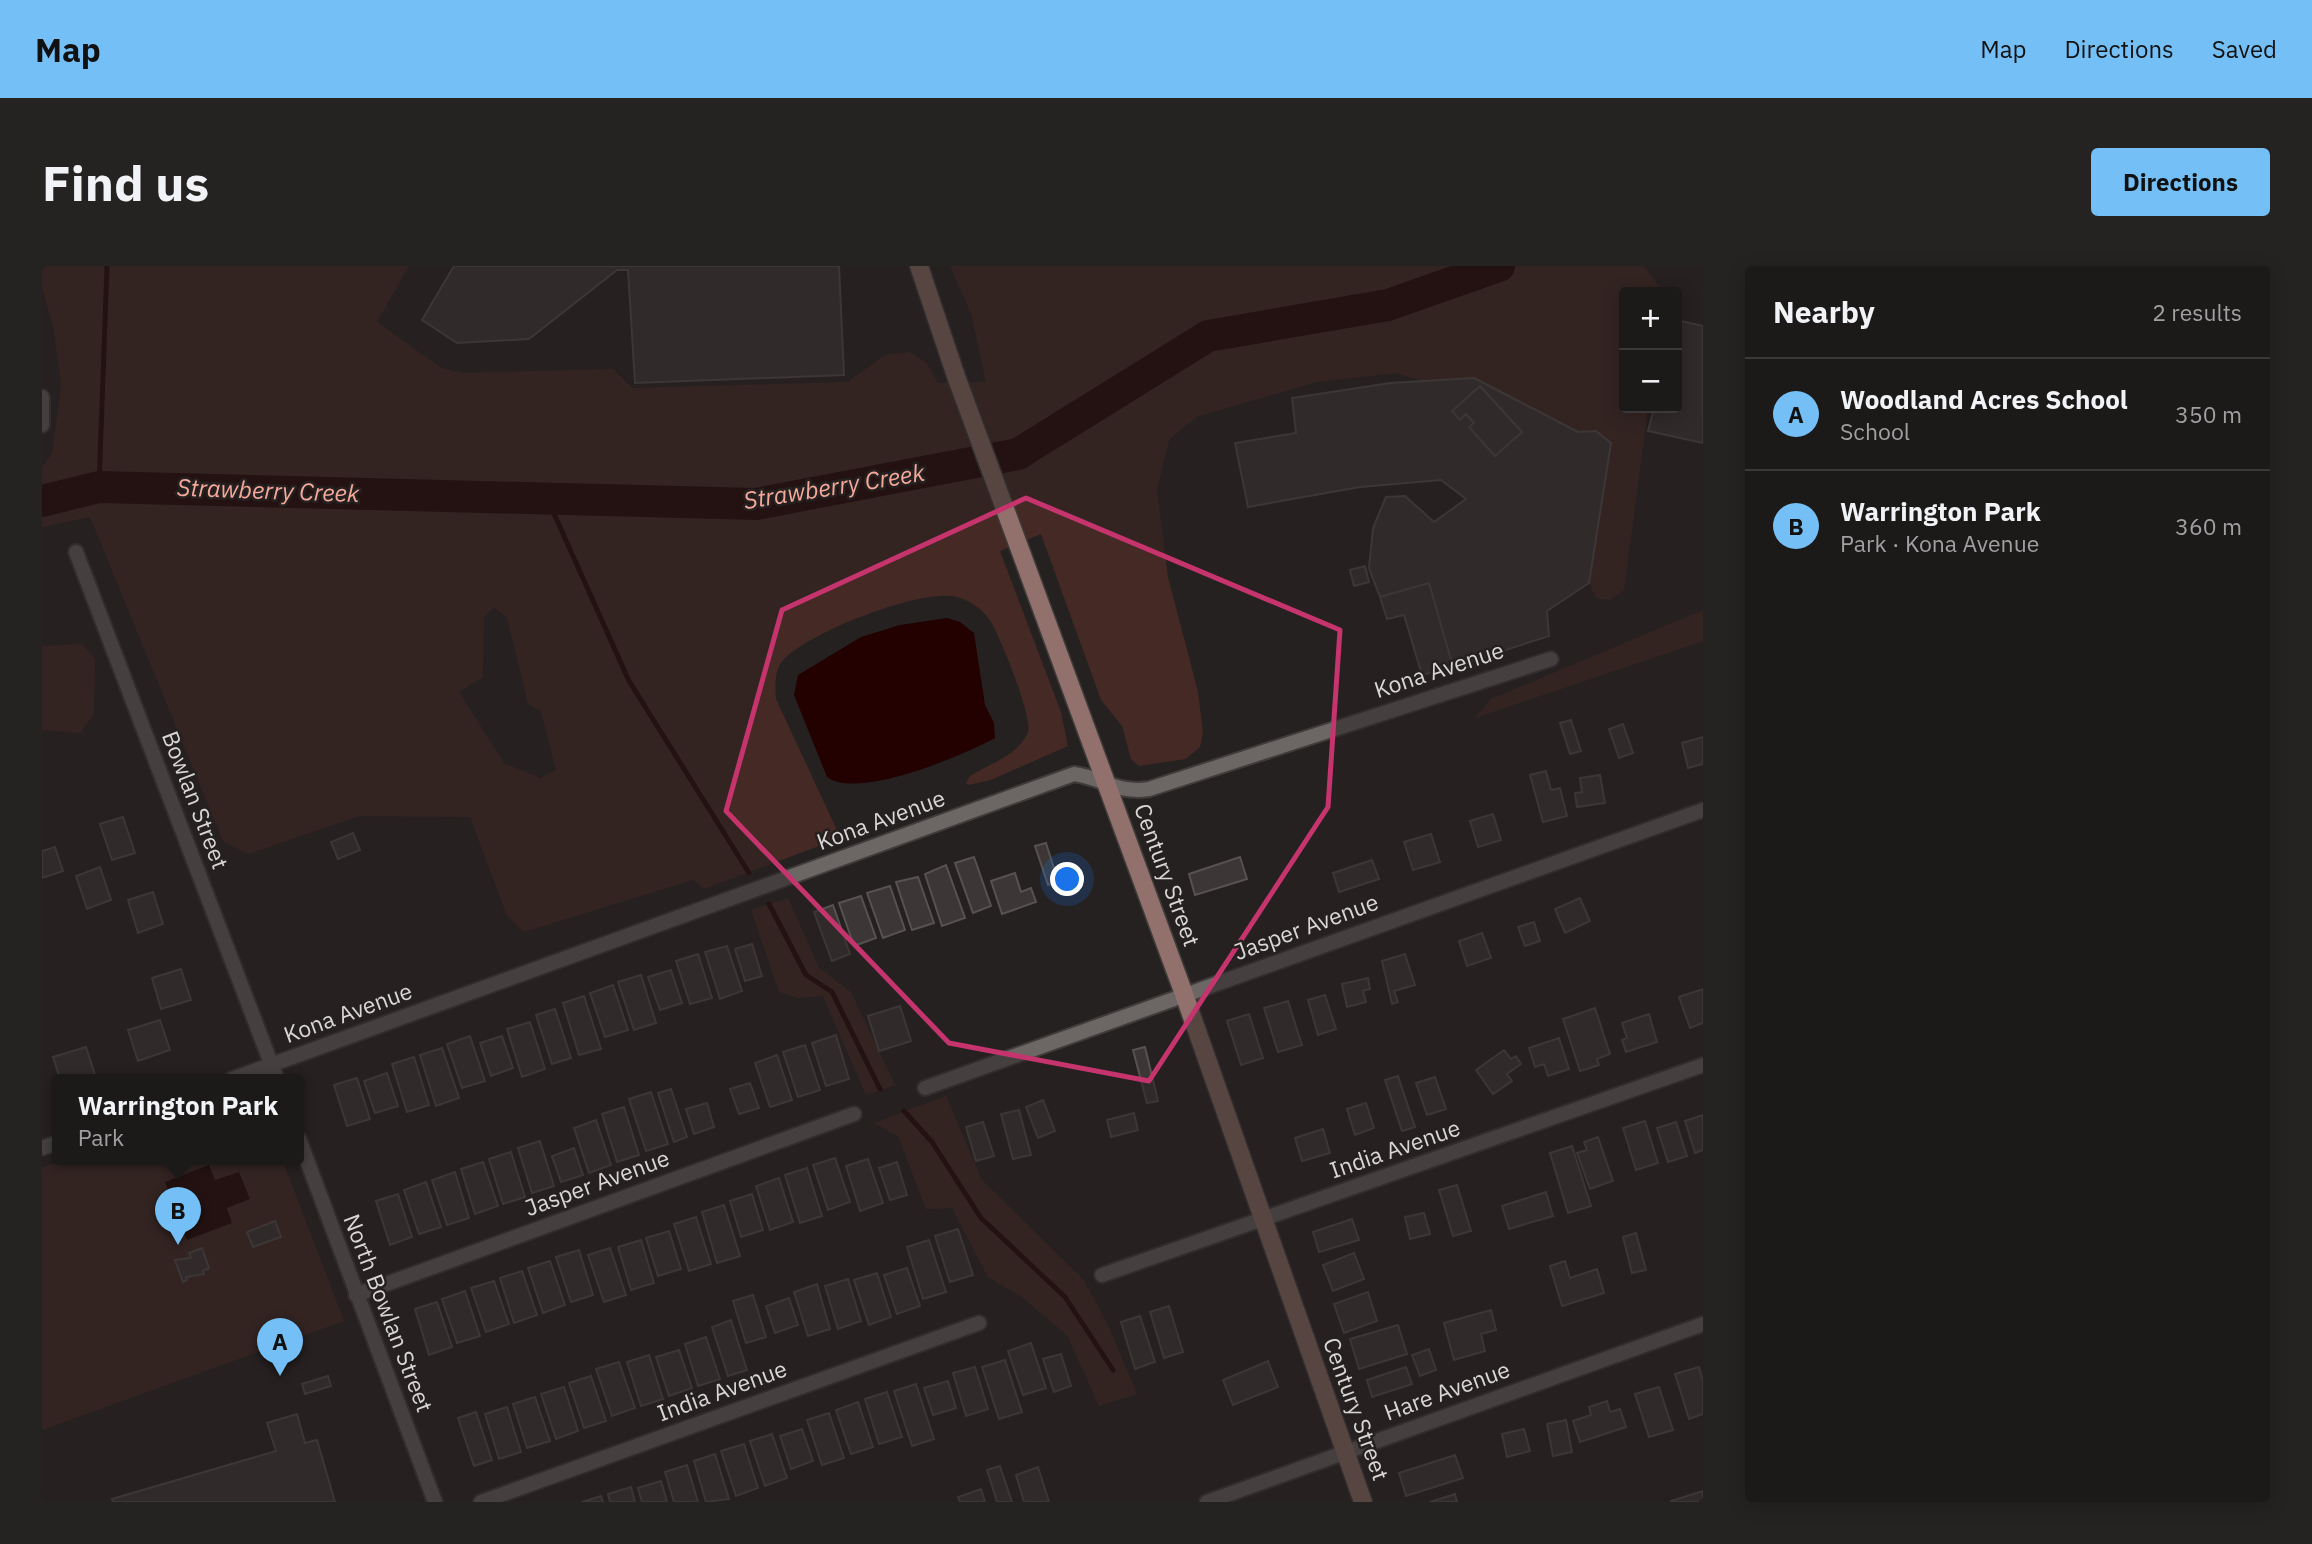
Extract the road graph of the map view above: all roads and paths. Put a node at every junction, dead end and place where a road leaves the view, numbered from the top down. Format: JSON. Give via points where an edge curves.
{"nodes":[{"id":1,"x":919,"y":266,"type":"edge"},
{"id":2,"x":42,"y":397,"type":"edge"},
{"id":3,"x":42,"y":425,"type":"edge"},
{"id":4,"x":76,"y":552,"type":"dead end"},
{"id":5,"x":1551,"y":659,"type":"dead end"},
{"id":6,"x":1108,"y":786,"type":"junction"},
{"id":7,"x":1703,"y":810,"type":"edge"},
{"id":8,"x":1184,"y":994,"type":"junction"},
{"id":9,"x":1703,"y":1065,"type":"edge"},
{"id":10,"x":274,"y":1072,"type":"edge"},
{"id":11,"x":925,"y":1088,"type":"dead end"},
{"id":12,"x":854,"y":1114,"type":"dead end"},
{"id":13,"x":304,"y":1153,"type":"edge"},
{"id":14,"x":1262,"y":1219,"type":"junction"},
{"id":15,"x":1102,"y":1275,"type":"dead end"},
{"id":16,"x":356,"y":1295,"type":"junction"},
{"id":17,"x":979,"y":1323,"type":"dead end"},
{"id":18,"x":1703,"y":1324,"type":"edge"},
{"id":19,"x":1345,"y":1452,"type":"junction"},
{"id":20,"x":435,"y":1502,"type":"edge"},
{"id":21,"x":481,"y":1502,"type":"edge"},
{"id":22,"x":1207,"y":1502,"type":"edge"},
{"id":23,"x":1363,"y":1502,"type":"edge"}],
"edges":[{"from":1,"to":6,"type":"street","name":"Century Street"},
{"from":2,"to":3,"type":"street"},
{"from":4,"to":10,"type":"street","name":"Bowlan Street"},
{"from":5,"to":6,"type":"street","name":"Kona Avenue","via":[[1149,789],[1130,792]]},
{"from":6,"to":8,"type":"street","name":"Century Street"},
{"from":6,"to":10,"type":"street","name":"Kona Avenue","via":[[1091,776],[1074,774]]},
{"from":7,"to":8,"type":"street","name":"Jasper Avenue"},
{"from":8,"to":11,"type":"street","name":"Jasper Avenue"},
{"from":8,"to":14,"type":"street","name":"Century Street"},
{"from":9,"to":14,"type":"street","name":"India Avenue"},
{"from":12,"to":16,"type":"street","name":"Jasper Avenue"},
{"from":13,"to":16,"type":"street","name":"North Bowlan Street"},
{"from":14,"to":15,"type":"street","name":"India Avenue"},
{"from":14,"to":19,"type":"street","name":"Century Street"},
{"from":16,"to":20,"type":"street","name":"North Bowlan Street"},
{"from":17,"to":21,"type":"street","name":"India Avenue"},
{"from":18,"to":19,"type":"street","name":"Hare Avenue"},
{"from":19,"to":22,"type":"street","name":"Hare Avenue"},
{"from":19,"to":23,"type":"street","name":"Century Street"}]}
